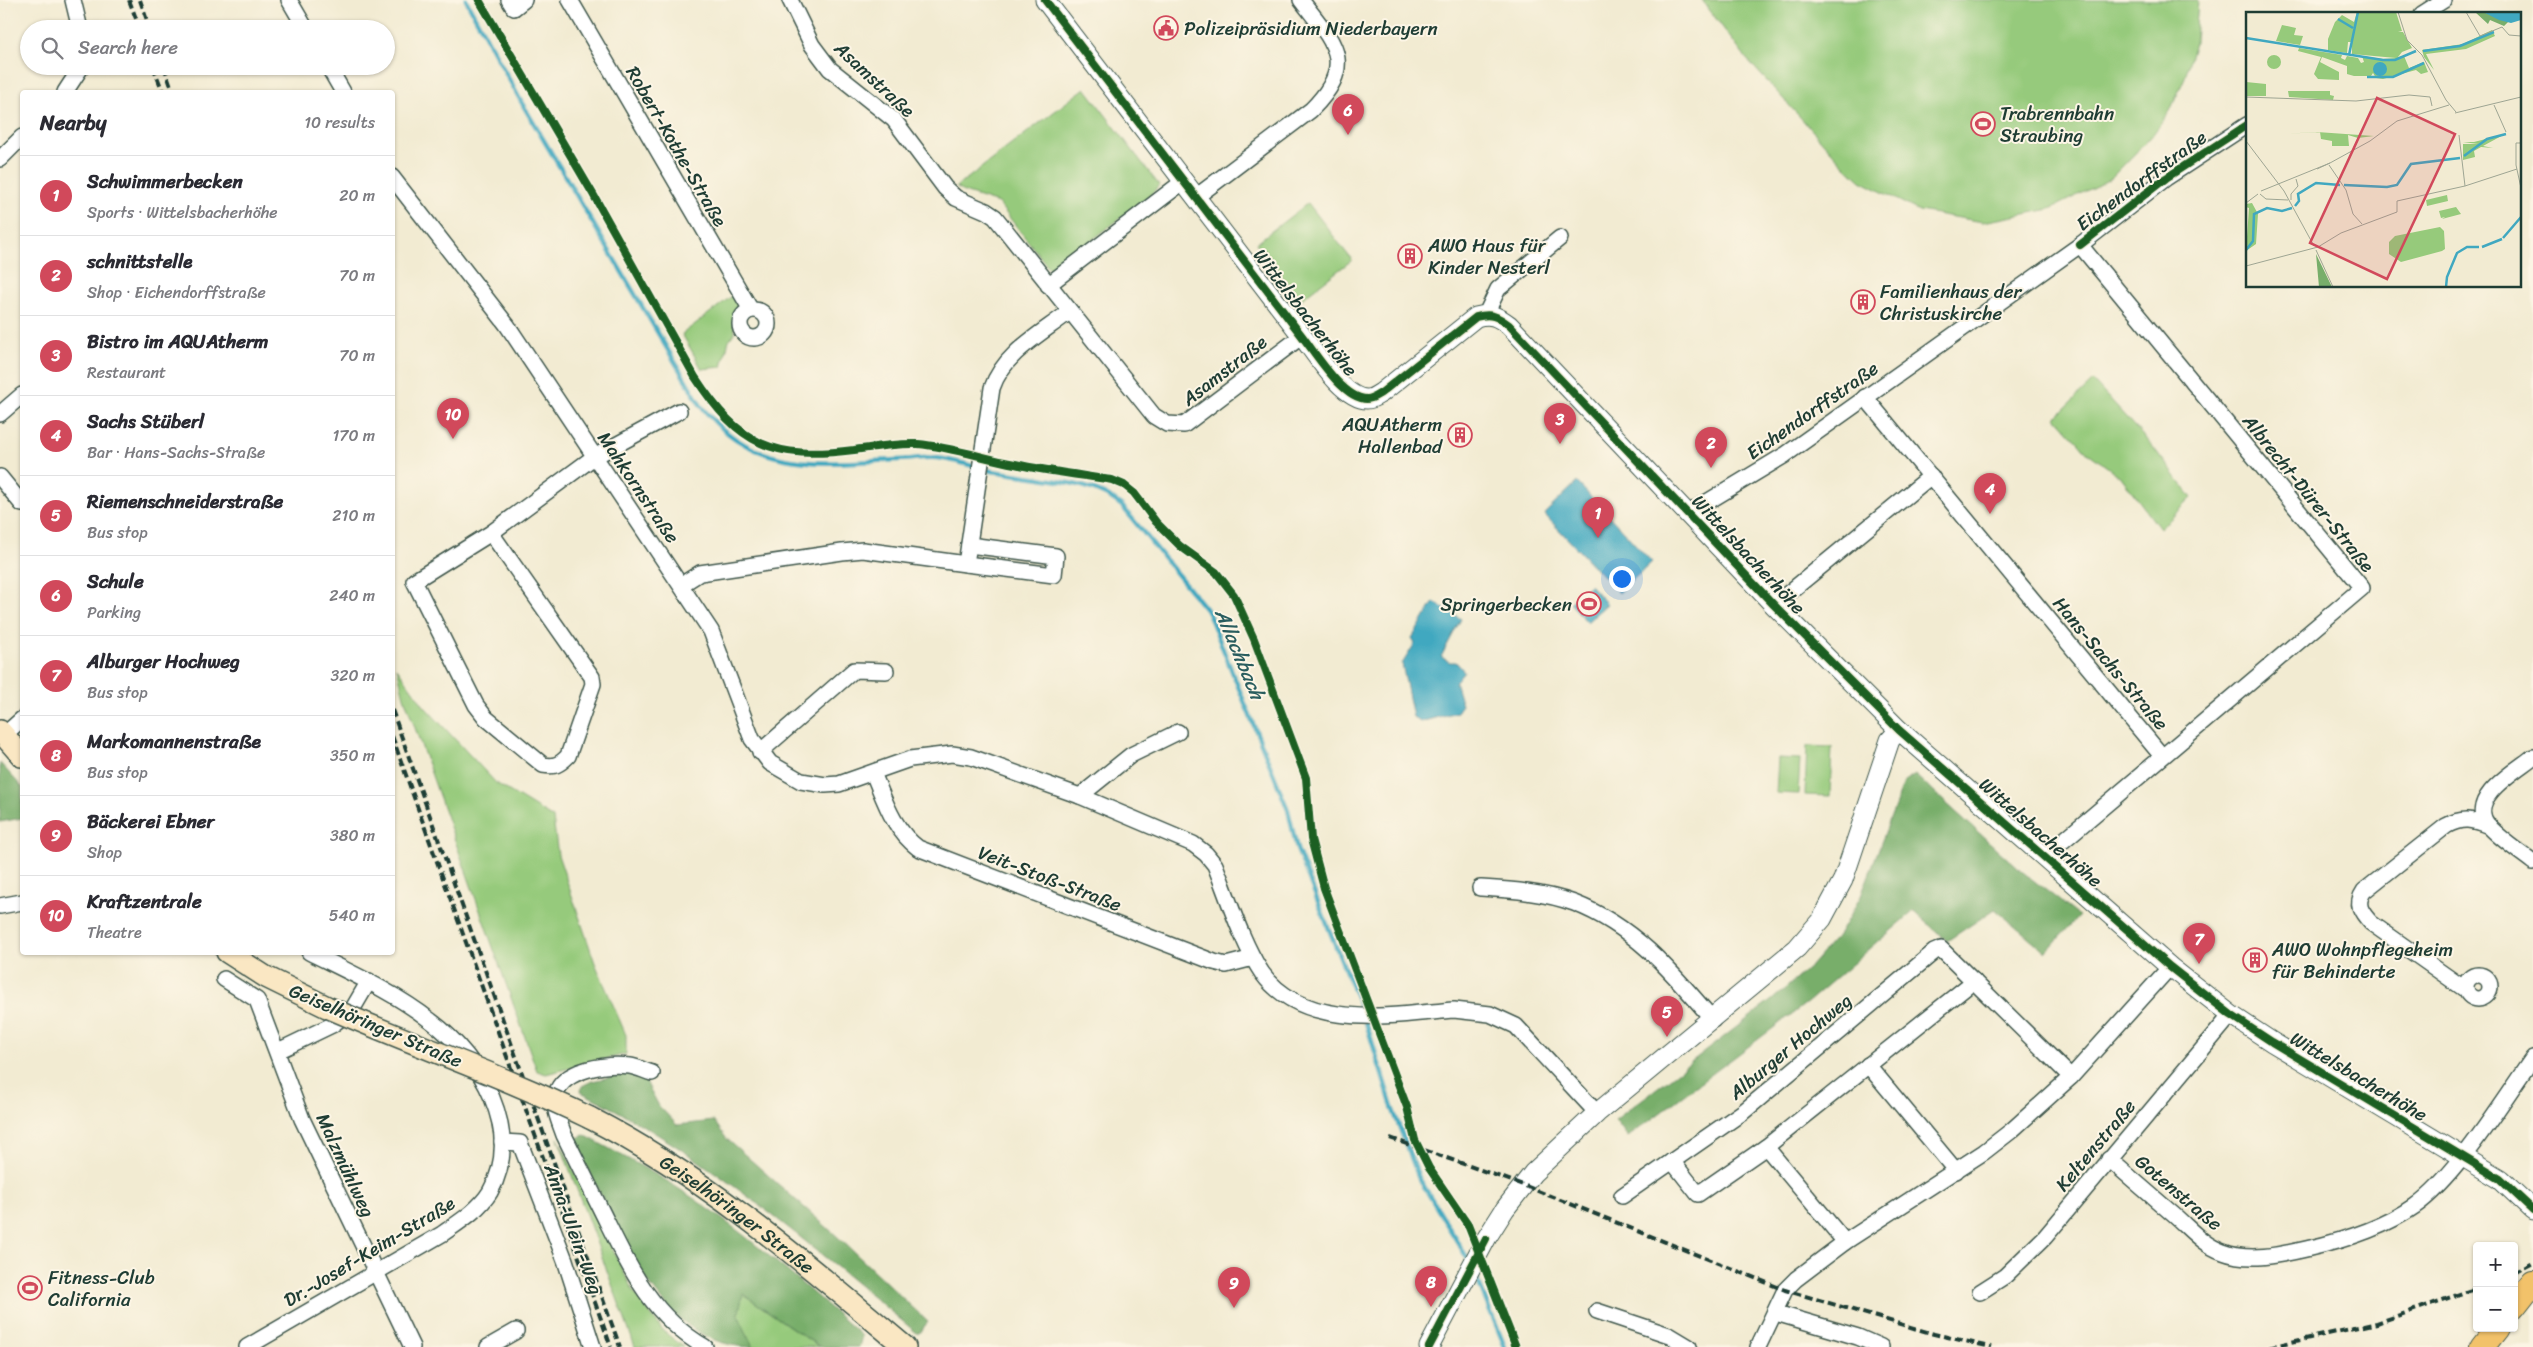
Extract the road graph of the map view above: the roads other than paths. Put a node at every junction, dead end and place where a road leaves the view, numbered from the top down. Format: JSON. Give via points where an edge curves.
{"nodes":[{"id":1,"x":73,"y":0,"type":"edge"},
{"id":2,"x":289,"y":0,"type":"edge"},
{"id":3,"x":570,"y":0,"type":"edge"},
{"id":4,"x":790,"y":0,"type":"edge"},
{"id":5,"x":1045,"y":0,"type":"edge"},
{"id":6,"x":1301,"y":0,"type":"edge"},
{"id":7,"x":2444,"y":0,"type":"edge"},
{"id":8,"x":2425,"y":12,"type":"edge"},
{"id":9,"x":78,"y":20,"type":"edge"},
{"id":10,"x":301,"y":20,"type":"edge"},
{"id":11,"x":76,"y":75,"type":"edge"},
{"id":12,"x":333,"y":75,"type":"edge"},
{"id":13,"x":66,"y":90,"type":"edge"},
{"id":14,"x":342,"y":90,"type":"edge"},
{"id":15,"x":2246,"y":126,"type":"edge"},
{"id":16,"x":20,"y":139,"type":"edge"},
{"id":17,"x":0,"y":159,"type":"edge"},
{"id":18,"x":395,"y":181,"type":"edge"},
{"id":19,"x":1184,"y":182,"type":"junction"},
{"id":20,"x":1196,"y":196,"type":"junction"},
{"id":21,"x":1560,"y":238,"type":"dead end"},
{"id":22,"x":2080,"y":245,"type":"junction"},
{"id":23,"x":1048,"y":285,"type":"junction"},
{"id":24,"x":751,"y":310,"type":"dead end"},
{"id":25,"x":1069,"y":312,"type":"junction"},
{"id":26,"x":1486,"y":314,"type":"junction"},
{"id":27,"x":1302,"y":336,"type":"junction"},
{"id":28,"x":20,"y":397,"type":"edge"},
{"id":29,"x":1865,"y":398,"type":"junction"},
{"id":30,"x":679,"y":411,"type":"dead end"},
{"id":31,"x":0,"y":414,"type":"edge"},
{"id":32,"x":594,"y":457,"type":"junction"},
{"id":33,"x":1930,"y":476,"type":"junction"},
{"id":34,"x":0,"y":477,"type":"edge"},
{"id":35,"x":20,"y":502,"type":"edge"},
{"id":36,"x":1689,"y":513,"type":"junction"},
{"id":37,"x":491,"y":533,"type":"junction"},
{"id":38,"x":968,"y":545,"type":"junction"},
{"id":39,"x":1020,"y":552,"type":"junction"},
{"id":40,"x":966,"y":564,"type":"junction"},
{"id":41,"x":1018,"y":571,"type":"junction"},
{"id":42,"x":681,"y":585,"type":"junction"},
{"id":43,"x":1774,"y":605,"type":"junction"},
{"id":44,"x":886,"y":671,"type":"dead end"},
{"id":45,"x":20,"y":720,"type":"edge"},
{"id":46,"x":1899,"y":730,"type":"junction"},
{"id":47,"x":1178,"y":732,"type":"dead end"},
{"id":48,"x":2,"y":733,"type":"edge"},
{"id":49,"x":760,"y":752,"type":"junction"},
{"id":50,"x":20,"y":754,"type":"edge"},
{"id":51,"x":2161,"y":756,"type":"junction"},
{"id":52,"x":2533,"y":757,"type":"edge"},
{"id":53,"x":873,"y":773,"type":"junction"},
{"id":54,"x":1080,"y":796,"type":"junction"},
{"id":55,"x":2488,"y":826,"type":"junction"},
{"id":56,"x":2044,"y":857,"type":"junction"},
{"id":57,"x":2533,"y":862,"type":"edge"},
{"id":58,"x":1480,"y":888,"type":"dead end"},
{"id":59,"x":20,"y":902,"type":"edge"},
{"id":60,"x":0,"y":906,"type":"edge"},
{"id":61,"x":232,"y":955,"type":"edge"},
{"id":62,"x":315,"y":955,"type":"edge"},
{"id":63,"x":1253,"y":958,"type":"junction"},
{"id":64,"x":2430,"y":965,"type":"junction"},
{"id":65,"x":2170,"y":967,"type":"junction"},
{"id":66,"x":2477,"y":974,"type":"junction"},
{"id":67,"x":224,"y":979,"type":"dead end"},
{"id":68,"x":368,"y":981,"type":"junction"},
{"id":69,"x":1974,"y":981,"type":"junction"},
{"id":70,"x":2466,"y":990,"type":"junction"},
{"id":71,"x":2231,"y":1015,"type":"junction"},
{"id":72,"x":1712,"y":1020,"type":"junction"},
{"id":73,"x":278,"y":1051,"type":"junction"},
{"id":74,"x":2533,"y":1058,"type":"edge"},
{"id":75,"x":1868,"y":1065,"type":"junction"},
{"id":76,"x":652,"y":1073,"type":"dead end"},
{"id":77,"x":2070,"y":1077,"type":"junction"},
{"id":78,"x":1597,"y":1113,"type":"junction"},
{"id":79,"x":502,"y":1142,"type":"junction"},
{"id":80,"x":1766,"y":1147,"type":"junction"},
{"id":81,"x":2462,"y":1155,"type":"junction"},
{"id":82,"x":2109,"y":1159,"type":"junction"},
{"id":83,"x":1672,"y":1161,"type":"junction"},
{"id":84,"x":1956,"y":1171,"type":"junction"},
{"id":85,"x":1622,"y":1196,"type":"dead end"},
{"id":86,"x":2531,"y":1207,"type":"edge"},
{"id":87,"x":1845,"y":1242,"type":"junction"},
{"id":88,"x":376,"y":1273,"type":"junction"},
{"id":89,"x":2533,"y":1282,"type":"edge"},
{"id":90,"x":1980,"y":1292,"type":"dead end"},
{"id":91,"x":2518,"y":1301,"type":"edge"},
{"id":92,"x":1597,"y":1311,"type":"dead end"},
{"id":93,"x":1776,"y":1313,"type":"junction"},
{"id":94,"x":516,"y":1331,"type":"dead end"},
{"id":95,"x":2493,"y":1332,"type":"edge"},
{"id":96,"x":254,"y":1345,"type":"edge"},
{"id":97,"x":412,"y":1347,"type":"edge"},
{"id":98,"x":488,"y":1347,"type":"edge"},
{"id":99,"x":593,"y":1347,"type":"edge"},
{"id":100,"x":705,"y":1347,"type":"edge"},
{"id":101,"x":905,"y":1347,"type":"edge"},
{"id":102,"x":1429,"y":1347,"type":"edge"},
{"id":103,"x":1689,"y":1347,"type":"edge"},
{"id":104,"x":1758,"y":1347,"type":"edge"},
{"id":105,"x":1881,"y":1347,"type":"edge"},
{"id":106,"x":2482,"y":1347,"type":"edge"}],
"edges":[{"from":1,"to":9,"type":"street"},
{"from":2,"to":10,"type":"street"},
{"from":3,"to":24,"type":"street","name":"Robert-Kothe-Straße"},
{"from":4,"to":23,"type":"street","name":"Asamstraße","via":[[812,45],[830,69],[894,120],[944,188],[956,198],[995,217]]},
{"from":5,"to":19,"type":"street","name":"Wittelsbacherhöhe"},
{"from":6,"to":20,"type":"street","via":[[1336,50],[1339,65],[1335,79],[1311,110]]},
{"from":7,"to":8,"type":"street"},
{"from":11,"to":13,"type":"street"},
{"from":12,"to":14,"type":"street"},
{"from":15,"to":22,"type":"street","name":"Eichendorffstraße","via":[[2166,178]]},
{"from":16,"to":17,"type":"street"},
{"from":18,"to":32,"type":"street","name":"Mahkornstraße","via":[[507,325]]},
{"from":19,"to":20,"type":"street","name":"Wittelsbacherhöhe"},
{"from":19,"to":23,"type":"street"},
{"from":20,"to":27,"type":"street","name":"Wittelsbacherhöhe"},
{"from":21,"to":26,"type":"street","via":[[1498,289]]},
{"from":22,"to":29,"type":"street","name":"Eichendorffstraße"},
{"from":22,"to":51,"type":"street","name":"Albrecht-Dürer-Straße","via":[[2362,588]]},
{"from":23,"to":25,"type":"street","name":"Asamstraße"},
{"from":25,"to":27,"type":"street","name":"Asamstraße","via":[[1154,416],[1175,426],[1193,420]]},
{"from":25,"to":38,"type":"street","via":[[1005,362],[997,374],[992,388]]},
{"from":26,"to":27,"type":"street","name":"Wittelsbacherhöhe","via":[[1466,323],[1371,398],[1356,397],[1341,385]]},
{"from":26,"to":36,"type":"street","name":"Wittelsbacherhöhe","via":[[1496,316],[1509,325]]},
{"from":28,"to":31,"type":"street"},
{"from":29,"to":33,"type":"street","name":"Hans-Sachs-Straße"},
{"from":29,"to":36,"type":"street","name":"Eichendorffstraße","via":[[1785,456]]},
{"from":30,"to":32,"type":"street"},
{"from":32,"to":37,"type":"street"},
{"from":32,"to":42,"type":"street","name":"Mahkornstraße"},
{"from":33,"to":43,"type":"street"},
{"from":33,"to":51,"type":"street","name":"Hans-Sachs-Straße"},
{"from":34,"to":35,"type":"street"},
{"from":36,"to":43,"type":"street","name":"Wittelsbacherhöhe"},
{"from":37,"to":37,"type":"street","via":[[414,581],[476,705],[486,718],[543,765],[560,765],[568,756],[593,684],[592,677]]},
{"from":38,"to":39,"type":"street"},
{"from":38,"to":40,"type":"street"},
{"from":39,"to":41,"type":"street"},
{"from":39,"to":41,"type":"street","via":[[1056,556],[1054,575]]},
{"from":40,"to":41,"type":"street"},
{"from":40,"to":42,"type":"street","via":[[863,550],[700,573]]},
{"from":42,"to":49,"type":"street","name":"Mahkornstraße","via":[[711,631]]},
{"from":43,"to":46,"type":"street","name":"Wittelsbacherhöhe"},
{"from":44,"to":49,"type":"street","via":[[854,670]]},
{"from":45,"to":48,"type":"street"},
{"from":46,"to":56,"type":"street","name":"Wittelsbacherhöhe"},
{"from":46,"to":72,"type":"street","via":[[1890,740],[1843,880],[1822,919],[1797,948]]},
{"from":47,"to":54,"type":"street","via":[[1131,755]]},
{"from":48,"to":50,"type":"main road"},
{"from":49,"to":53,"type":"street","via":[[782,772],[812,784],[840,784]]},
{"from":51,"to":56,"type":"street","name":"Hans-Sachs-Straße"},
{"from":52,"to":55,"type":"street","via":[[2484,800],[2483,816]]},
{"from":53,"to":54,"type":"street","via":[[910,759],[952,754],[988,762]]},
{"from":53,"to":63,"type":"street","name":"Veit-Stoß-Straße","via":[[895,826],[918,848],[1214,962],[1226,965]]},
{"from":54,"to":63,"type":"street","via":[[1193,844],[1206,854],[1215,865]]},
{"from":55,"to":57,"type":"street"},
{"from":55,"to":64,"type":"street","via":[[2466,819],[2446,826],[2360,897],[2362,913],[2371,923]]},
{"from":56,"to":65,"type":"street","name":"Wittelsbacherhöhe"},
{"from":58,"to":72,"type":"street","via":[[1545,895],[1574,903],[1604,918],[1631,934],[1658,958]]},
{"from":59,"to":60,"type":"street"},
{"from":61,"to":101,"type":"main road","name":"Geiselhöringer Straße","bridge":true,"via":[[266,977],[326,1007],[530,1089],[636,1143],[722,1199],[777,1240]]},
{"from":62,"to":68,"type":"street","name":"Dr.-Josef-Keim-Straße"},
{"from":63,"to":78,"type":"street","via":[[1272,984],[1316,1010],[1351,1016],[1454,1010],[1504,1019],[1516,1026]]},
{"from":64,"to":66,"type":"street"},
{"from":64,"to":70,"type":"street"},
{"from":65,"to":71,"type":"street","name":"Wittelsbacherhöhe"},
{"from":65,"to":77,"type":"street"},
{"from":66,"to":70,"type":"street","via":[[2468,981]]},
{"from":66,"to":70,"type":"street","via":[[2489,981],[2487,994],[2477,999]]},
{"from":67,"to":73,"type":"street","name":"Malzmühlweg","via":[[257,1000]]},
{"from":68,"to":73,"type":"street","via":[[352,1010],[332,1025]]},
{"from":68,"to":79,"type":"street","name":"Dr.-Josef-Keim-Straße","via":[[432,1022],[459,1046],[494,1102]]},
{"from":69,"to":75,"type":"street"},
{"from":69,"to":77,"type":"street","name":"Alburger Hochweg"},
{"from":69,"to":83,"type":"street","name":"Alburger Hochweg","via":[[1941,949],[1934,952],[1743,1112]]},
{"from":71,"to":81,"type":"street","name":"Wittelsbacherhöhe"},
{"from":71,"to":82,"type":"street","name":"Keltenstraße"},
{"from":72,"to":78,"type":"street"},
{"from":73,"to":88,"type":"street","name":"Malzmühlweg","via":[[302,1119]]},
{"from":74,"to":81,"type":"street","name":"Gotenstraße"},
{"from":75,"to":80,"type":"street"},
{"from":75,"to":84,"type":"street"},
{"from":76,"to":100,"type":"street","via":[[630,1066],[584,1070],[567,1077],[560,1084],[555,1095],[556,1112],[564,1135],[638,1283],[669,1322]]},
{"from":77,"to":84,"type":"street","via":[[2011,1131]]},
{"from":78,"to":102,"type":"street","via":[[1533,1173],[1505,1209]]},
{"from":79,"to":88,"type":"street","name":"Dr.-Josef-Keim-Straße","via":[[498,1174],[476,1210]]},
{"from":79,"to":99,"type":"street","name":"Anna-Ulein-Weg","via":[[520,1143],[565,1260]]},
{"from":80,"to":83,"type":"street","via":[[1698,1194]]},
{"from":80,"to":87,"type":"street"},
{"from":81,"to":82,"type":"street","name":"Gotenstraße","via":[[2438,1187],[2426,1197],[2378,1225],[2329,1244],[2255,1257],[2223,1252],[2202,1241]]},
{"from":81,"to":86,"type":"street","name":"Wittelsbacherhöhe","via":[[2500,1179]]},
{"from":82,"to":90,"type":"street","name":"Keltenstraße","via":[[2021,1262]]},
{"from":83,"to":85,"type":"street","name":"Alburger Hochweg"},
{"from":84,"to":87,"type":"street"},
{"from":87,"to":93,"type":"street","via":[[1785,1290]]},
{"from":88,"to":96,"type":"street","name":"Dr.-Josef-Keim-Straße"},
{"from":88,"to":97,"type":"street","name":"Malzmühlweg"},
{"from":89,"to":91,"type":"main road"},
{"from":92,"to":103,"type":"street","via":[[1669,1336]]},
{"from":93,"to":104,"type":"street"},
{"from":93,"to":105,"type":"street"},
{"from":94,"to":98,"type":"street"},
{"from":95,"to":106,"type":"main road"}]}
